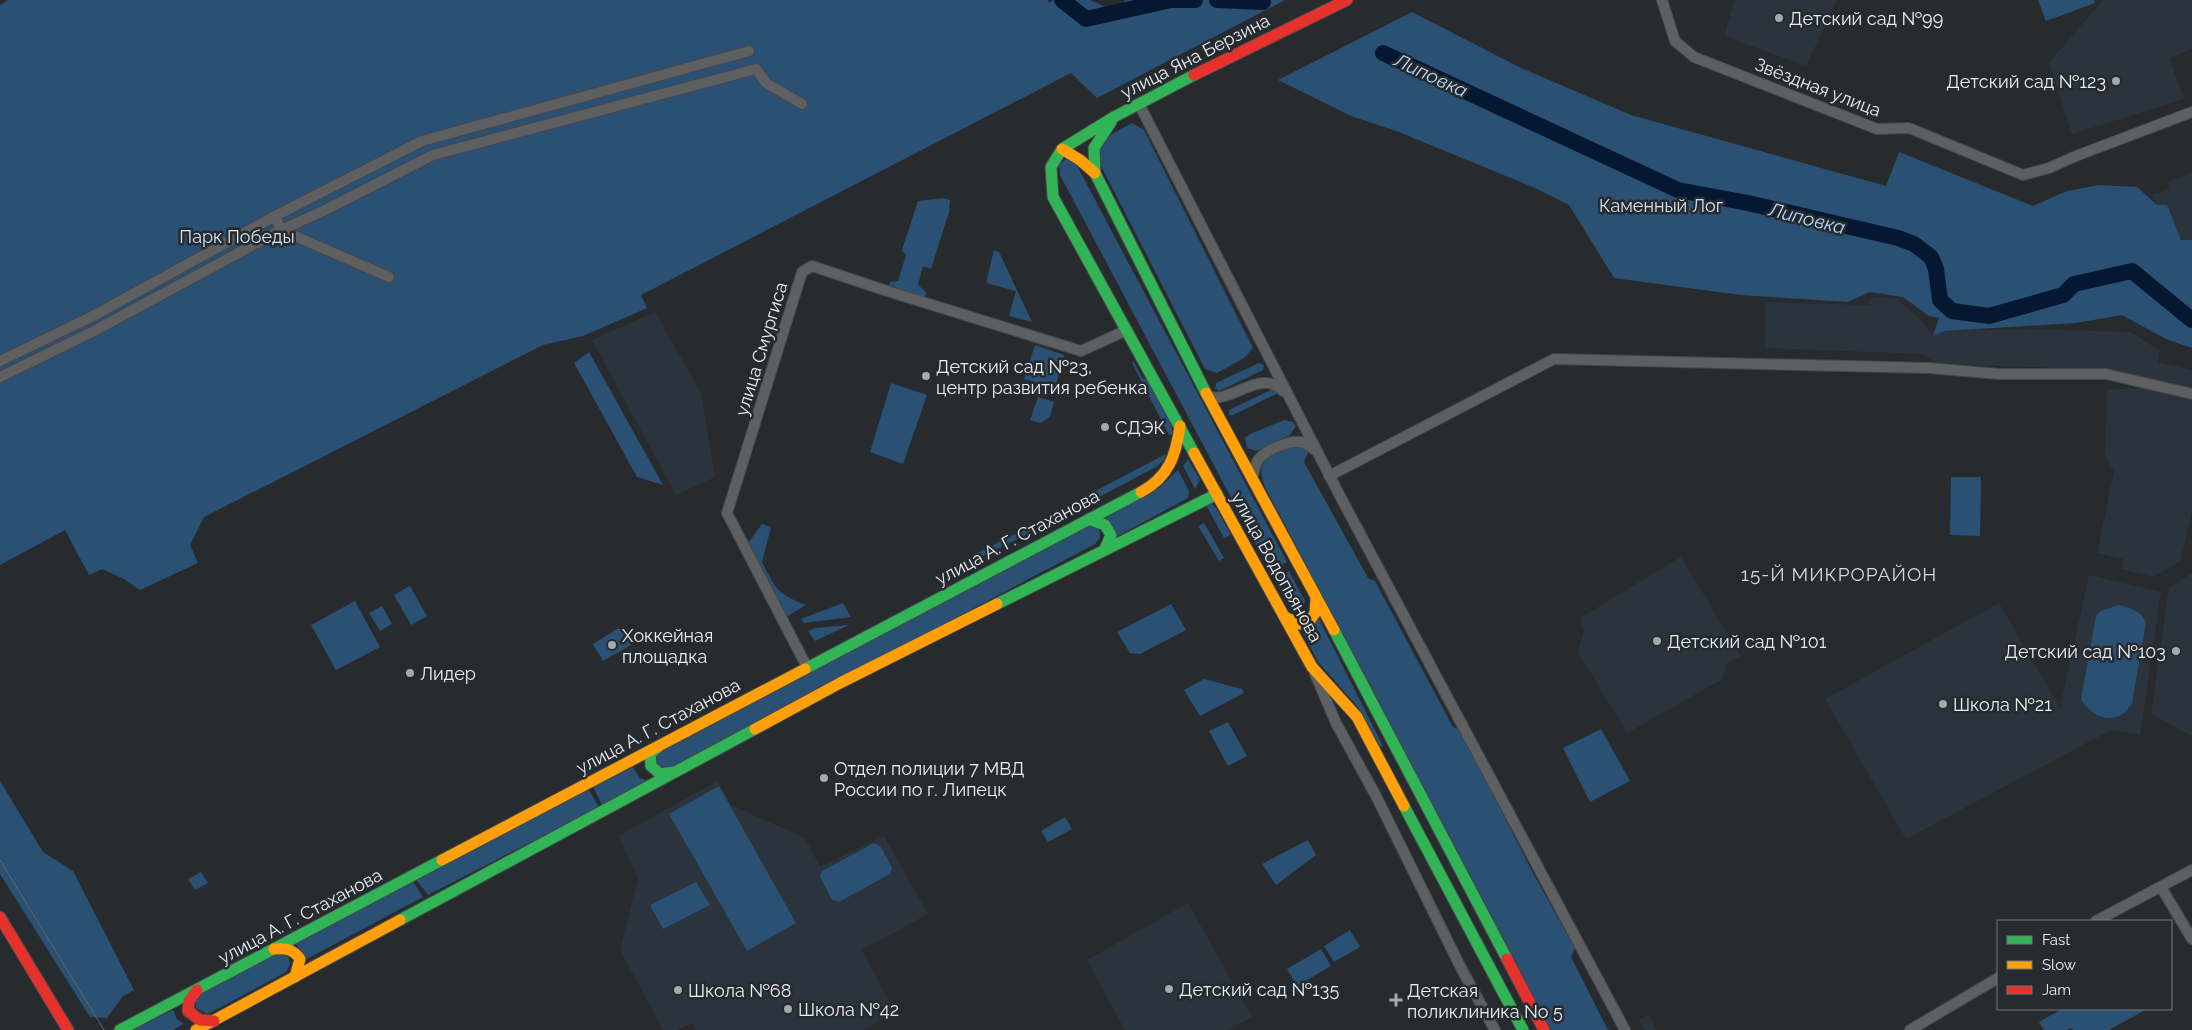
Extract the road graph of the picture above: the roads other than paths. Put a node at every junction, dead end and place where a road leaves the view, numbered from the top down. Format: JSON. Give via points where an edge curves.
{"nodes":[{"id":1,"x":1347,"y":0,"type":"edge"},
{"id":2,"x":1662,"y":0,"type":"edge"},
{"id":3,"x":749,"y":51,"type":"dead end"},
{"id":4,"x":802,"y":104,"type":"dead end"},
{"id":5,"x":1139,"y":104,"type":"junction"},
{"id":6,"x":2192,"y":112,"type":"edge"},
{"id":7,"x":1114,"y":117,"type":"junction"},
{"id":8,"x":1062,"y":149,"type":"junction"},
{"id":9,"x":1095,"y":173,"type":"junction"},
{"id":10,"x":275,"y":216,"type":"junction"},
{"id":11,"x":281,"y":230,"type":"junction"},
{"id":12,"x":389,"y":277,"type":"dead end"},
{"id":13,"x":1127,"y":330,"type":"junction"},
{"id":14,"x":0,"y":361,"type":"edge"},
{"id":15,"x":0,"y":377,"type":"edge"},
{"id":16,"x":2192,"y":394,"type":"edge"},
{"id":17,"x":1207,"y":396,"type":"junction"},
{"id":18,"x":1288,"y":398,"type":"junction"},
{"id":19,"x":1180,"y":426,"type":"junction"},
{"id":20,"x":1317,"y":452,"type":"junction"},
{"id":21,"x":1329,"y":476,"type":"junction"},
{"id":22,"x":1252,"y":479,"type":"junction"},
{"id":23,"x":1217,"y":494,"type":"junction"},
{"id":24,"x":1088,"y":519,"type":"junction"},
{"id":25,"x":1105,"y":549,"type":"junction"},
{"id":26,"x":1316,"y":596,"type":"junction"},
{"id":27,"x":1285,"y":617,"type":"junction"},
{"id":28,"x":1312,"y":667,"type":"junction"},
{"id":29,"x":807,"y":668,"type":"junction"},
{"id":30,"x":663,"y":744,"type":"junction"},
{"id":31,"x":676,"y":771,"type":"junction"},
{"id":32,"x":2192,"y":870,"type":"edge"},
{"id":33,"x":2161,"y":887,"type":"junction"},
{"id":34,"x":0,"y":917,"type":"edge"},
{"id":35,"x":2098,"y":920,"type":"edge"},
{"id":36,"x":2192,"y":939,"type":"edge"},
{"id":37,"x":274,"y":948,"type":"junction"},
{"id":38,"x":295,"y":977,"type":"junction"},
{"id":39,"x":1997,"y":979,"type":"edge"},
{"id":40,"x":198,"y":990,"type":"junction"},
{"id":41,"x":214,"y":1021,"type":"junction"},
{"id":42,"x":68,"y":1030,"type":"edge"},
{"id":43,"x":120,"y":1030,"type":"edge"},
{"id":44,"x":196,"y":1030,"type":"edge"},
{"id":45,"x":1494,"y":1030,"type":"edge"},
{"id":46,"x":1522,"y":1030,"type":"edge"},
{"id":47,"x":1544,"y":1030,"type":"edge"},
{"id":48,"x":1625,"y":1030,"type":"edge"},
{"id":49,"x":1910,"y":1030,"type":"edge"}],
"edges":[{"from":1,"to":5,"type":"main road","name":"улица Яна Берзина"},
{"from":2,"to":6,"type":"street","name":"Звёздная улица","via":[[1675,41],[1694,57],[1877,129],[1909,128],[2023,175]]},
{"from":3,"to":10,"type":"street","via":[[422,141]]},
{"from":4,"to":11,"type":"street","via":[[766,83],[756,69],[433,155]]},
{"from":5,"to":7,"type":"main road","name":"улица Яна Берзина"},
{"from":5,"to":18,"type":"street"},
{"from":7,"to":8,"type":"main road","name":"улица Яна Берзина"},
{"from":7,"to":9,"type":"main road","name":"улица Водопьянова","via":[[1094,148]]},
{"from":8,"to":9,"type":"main road","name":"улица Водопьянова"},
{"from":8,"to":13,"type":"main road","name":"улица Водопьянова","via":[[1051,167],[1053,197]]},
{"from":9,"to":17,"type":"main road","name":"улица Водопьянова"},
{"from":10,"to":11,"type":"street"},
{"from":10,"to":14,"type":"street","via":[[93,316]]},
{"from":11,"to":12,"type":"street"},
{"from":11,"to":15,"type":"street","via":[[94,331]]},
{"from":13,"to":19,"type":"main road","name":"улица Водопьянова"},
{"from":13,"to":29,"type":"street","name":"улица Смургиса","via":[[1081,351],[812,266],[802,272],[726,513]]},
{"from":16,"to":21,"type":"street","via":[[2106,374],[1999,374],[1929,368],[1554,360]]},
{"from":17,"to":18,"type":"street","via":[[1212,398],[1234,393],[1262,382],[1274,384]]},
{"from":17,"to":22,"type":"main road","name":"улица Водопьянова"},
{"from":18,"to":20,"type":"street"},
{"from":19,"to":23,"type":"main road","name":"улица Водопьянова"},
{"from":19,"to":24,"type":"main road","name":"улица А. Г. Стаханова","via":[[1170,470],[1153,486]]},
{"from":20,"to":21,"type":"street"},
{"from":20,"to":22,"type":"street","via":[[1301,442],[1279,447],[1257,461]]},
{"from":21,"to":48,"type":"street"},
{"from":22,"to":26,"type":"main road","name":"улица Водопьянова"},
{"from":23,"to":25,"type":"main road"},
{"from":23,"to":27,"type":"main road","name":"улица Водопьянова"},
{"from":24,"to":25,"type":"main road","via":[[1105,525],[1110,535]]},
{"from":24,"to":29,"type":"main road","name":"улица А. Г. Стаханова"},
{"from":25,"to":31,"type":"main road","via":[[840,683]]},
{"from":26,"to":27,"type":"main road","via":[[1313,620],[1306,624],[1292,622]]},
{"from":26,"to":47,"type":"main road","name":"улица Водопьянова"},
{"from":27,"to":28,"type":"main road","name":"улица Водопьянова"},
{"from":28,"to":45,"type":"street","via":[[1336,723]]},
{"from":28,"to":46,"type":"main road","name":"улица Водопьянова","via":[[1357,717]]},
{"from":29,"to":30,"type":"main road","name":"улица А. Г. Стаханова"},
{"from":30,"to":31,"type":"main road","via":[[650,754],[651,766],[660,774]]},
{"from":30,"to":37,"type":"main road","name":"улица А. Г. Стаханова"},
{"from":31,"to":38,"type":"main road"},
{"from":32,"to":33,"type":"street"},
{"from":33,"to":35,"type":"street"},
{"from":33,"to":36,"type":"street"},
{"from":34,"to":42,"type":"main road"},
{"from":37,"to":38,"type":"main road","via":[[295,951],[300,959]]},
{"from":37,"to":40,"type":"main road","name":"улица А. Г. Стаханова"},
{"from":38,"to":41,"type":"main road"},
{"from":39,"to":49,"type":"street"},
{"from":40,"to":41,"type":"main road","via":[[189,1001],[188,1011],[196,1019]]},
{"from":40,"to":43,"type":"main road","name":"улица А. Г. Стаханова"},
{"from":41,"to":44,"type":"main road"}]}
